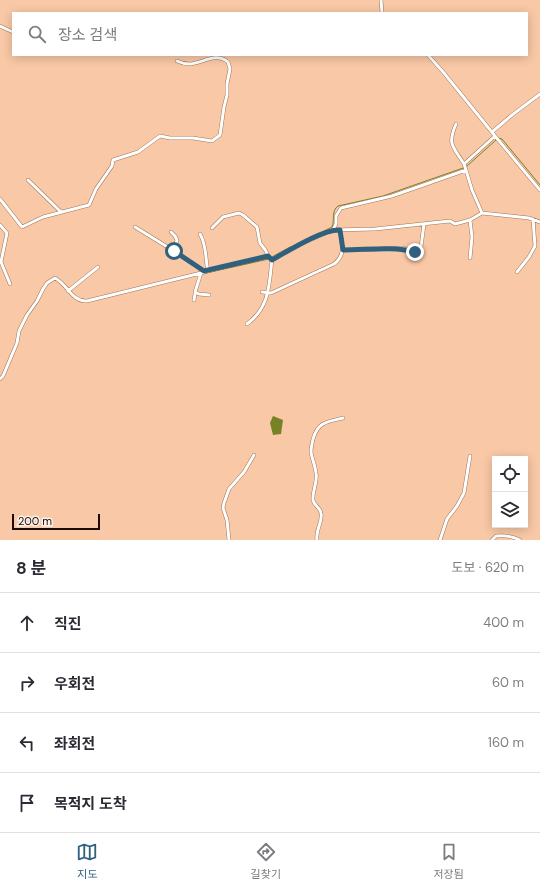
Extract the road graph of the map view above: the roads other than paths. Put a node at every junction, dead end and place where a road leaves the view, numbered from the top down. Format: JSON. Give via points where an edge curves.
{"nodes":[{"id":1,"x":381,"y":0,"type":"edge"},
{"id":2,"x":382,"y":12,"type":"edge"},
{"id":3,"x":0,"y":26,"type":"edge"},
{"id":4,"x":12,"y":32,"type":"edge"},
{"id":5,"x":429,"y":56,"type":"edge"},
{"id":6,"x":177,"y":61,"type":"dead end"},
{"id":7,"x":540,"y":94,"type":"edge"},
{"id":8,"x":456,"y":124,"type":"dead end"},
{"id":9,"x":492,"y":132,"type":"junction"},
{"id":10,"x":496,"y":138,"type":"junction"},
{"id":11,"x":465,"y":167,"type":"junction"},
{"id":12,"x":28,"y":180,"type":"dead end"},
{"id":13,"x":540,"y":190,"type":"edge"},
{"id":14,"x":0,"y":199,"type":"edge"},
{"id":15,"x":3,"y":202,"type":"junction"},
{"id":16,"x":0,"y":207,"type":"edge"},
{"id":17,"x":61,"y":212,"type":"junction"},
{"id":18,"x":482,"y":213,"type":"junction"},
{"id":19,"x":533,"y":219,"type":"junction"},
{"id":20,"x":470,"y":220,"type":"junction"},
{"id":21,"x":540,"y":222,"type":"edge"},
{"id":22,"x":424,"y":224,"type":"junction"},
{"id":23,"x":0,"y":225,"type":"edge"},
{"id":24,"x":136,"y":227,"type":"dead end"},
{"id":25,"x":212,"y":228,"type":"dead end"},
{"id":26,"x":333,"y":230,"type":"junction"},
{"id":27,"x":340,"y":230,"type":"junction"},
{"id":28,"x":171,"y":232,"type":"dead end"},
{"id":29,"x":200,"y":234,"type":"dead end"},
{"id":30,"x":343,"y":250,"type":"junction"},
{"id":31,"x":174,"y":251,"type":"junction"},
{"id":32,"x":270,"y":258,"type":"junction"},
{"id":33,"x":470,"y":258,"type":"dead end"},
{"id":34,"x":1,"y":263,"type":"edge"},
{"id":35,"x":98,"y":267,"type":"dead end"},
{"id":36,"x":206,"y":271,"type":"junction"},
{"id":37,"x":517,"y":272,"type":"dead end"},
{"id":38,"x":201,"y":273,"type":"junction"},
{"id":39,"x":10,"y":284,"type":"dead end"},
{"id":40,"x":68,"y":291,"type":"junction"},
{"id":41,"x":262,"y":292,"type":"dead end"},
{"id":42,"x":195,"y":294,"type":"junction"},
{"id":43,"x":268,"y":294,"type":"junction"},
{"id":44,"x":210,"y":295,"type":"dead end"},
{"id":45,"x":194,"y":300,"type":"dead end"},
{"id":46,"x":248,"y":324,"type":"dead end"},
{"id":47,"x":0,"y":379,"type":"edge"},
{"id":48,"x":343,"y":418,"type":"dead end"},
{"id":49,"x":254,"y":455,"type":"dead end"},
{"id":50,"x":470,"y":456,"type":"dead end"},
{"id":51,"x":229,"y":540,"type":"edge"},
{"id":52,"x":317,"y":540,"type":"edge"},
{"id":53,"x":440,"y":540,"type":"edge"},
{"id":54,"x":492,"y":540,"type":"edge"},
{"id":55,"x":520,"y":540,"type":"edge"}],
"edges":[{"from":1,"to":2,"type":"street"},
{"from":3,"to":4,"type":"street"},
{"from":5,"to":9,"type":"street"},
{"from":6,"to":17,"type":"street","via":[[189,64],[223,58],[228,62],[230,69],[220,135],[212,141],[160,136],[138,152],[113,160],[89,205]]},
{"from":7,"to":9,"type":"street"},
{"from":8,"to":11,"type":"street","via":[[450,140]]},
{"from":9,"to":10,"type":"street"},
{"from":10,"to":11,"type":"street"},
{"from":10,"to":13,"type":"street"},
{"from":11,"to":18,"type":"street"},
{"from":11,"to":26,"type":"street","via":[[392,196],[341,208]]},
{"from":12,"to":17,"type":"street"},
{"from":14,"to":15,"type":"street"},
{"from":15,"to":16,"type":"street"},
{"from":15,"to":17,"type":"street","via":[[22,227]]},
{"from":18,"to":19,"type":"street"},
{"from":18,"to":20,"type":"street"},
{"from":19,"to":21,"type":"street"},
{"from":19,"to":37,"type":"street","via":[[535,246]]},
{"from":20,"to":22,"type":"street","via":[[455,224],[450,221]]},
{"from":20,"to":33,"type":"street"},
{"from":22,"to":27,"type":"street"},
{"from":22,"to":30,"type":"street","via":[[421,250],[418,251],[401,248]]},
{"from":23,"to":34,"type":"street","via":[[6,233]]},
{"from":24,"to":31,"type":"street"},
{"from":25,"to":32,"type":"street","via":[[223,218],[238,214],[243,216],[257,227],[260,243]]},
{"from":26,"to":27,"type":"street"},
{"from":26,"to":32,"type":"street"},
{"from":27,"to":30,"type":"street"},
{"from":28,"to":31,"type":"street","via":[[177,240]]},
{"from":29,"to":36,"type":"street","via":[[205,245]]},
{"from":30,"to":43,"type":"street","via":[[339,260],[334,264]]},
{"from":31,"to":36,"type":"street"},
{"from":32,"to":36,"type":"street"},
{"from":32,"to":43,"type":"street"},
{"from":34,"to":39,"type":"street"},
{"from":35,"to":40,"type":"street"},
{"from":36,"to":38,"type":"street"},
{"from":38,"to":40,"type":"street","via":[[87,302]]},
{"from":38,"to":42,"type":"street"},
{"from":40,"to":47,"type":"street","via":[[55,278],[43,288],[19,331],[17,344]]},
{"from":41,"to":43,"type":"street"},
{"from":42,"to":44,"type":"street"},
{"from":42,"to":45,"type":"street"},
{"from":43,"to":46,"type":"street","via":[[258,315]]},
{"from":48,"to":52,"type":"street","via":[[320,425],[311,444],[317,474],[313,501],[321,513]]},
{"from":49,"to":51,"type":"street","via":[[244,472],[229,489],[224,503]]},
{"from":50,"to":53,"type":"street","via":[[464,494],[447,519]]},
{"from":54,"to":55,"type":"street","via":[[496,536],[502,536]]}]}
